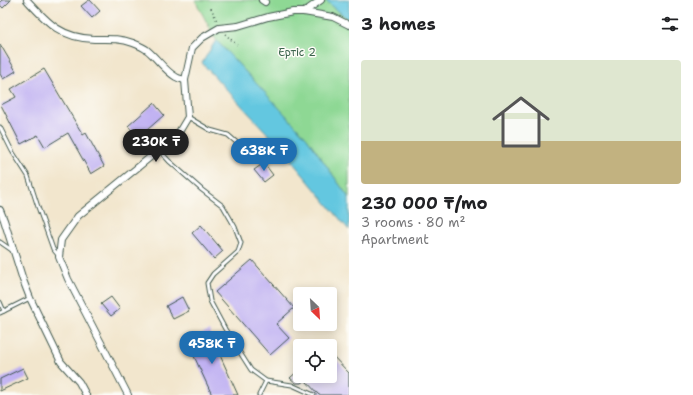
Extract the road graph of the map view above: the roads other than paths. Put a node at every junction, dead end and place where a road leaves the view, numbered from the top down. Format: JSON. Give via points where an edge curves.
{"nodes":[{"id":1,"x":27,"y":0,"type":"edge"},
{"id":2,"x":321,"y":0,"type":"edge"},
{"id":3,"x":304,"y":12,"type":"junction"},
{"id":4,"x":349,"y":25,"type":"edge"},
{"id":5,"x":185,"y":80,"type":"junction"},
{"id":6,"x":188,"y":117,"type":"junction"},
{"id":7,"x":0,"y":127,"type":"edge"},
{"id":8,"x":159,"y":150,"type":"junction"},
{"id":9,"x":252,"y":154,"type":"dead end"},
{"id":10,"x":0,"y":210,"type":"edge"},
{"id":11,"x":0,"y":242,"type":"edge"},
{"id":12,"x":14,"y":251,"type":"junction"},
{"id":13,"x":59,"y":257,"type":"junction"},
{"id":14,"x":30,"y":298,"type":"junction"},
{"id":15,"x":0,"y":302,"type":"edge"},
{"id":16,"x":4,"y":311,"type":"junction"},
{"id":17,"x":0,"y":313,"type":"edge"},
{"id":18,"x":266,"y":381,"type":"junction"},
{"id":19,"x":86,"y":395,"type":"edge"},
{"id":20,"x":128,"y":395,"type":"edge"},
{"id":21,"x":259,"y":395,"type":"edge"},
{"id":22,"x":314,"y":395,"type":"edge"}],
"edges":[{"from":1,"to":5,"type":"street","via":[[40,15],[69,35],[90,39],[121,39],[133,43],[146,49],[168,72]]},
{"from":2,"to":3,"type":"street"},
{"from":3,"to":4,"type":"street","via":[[333,17]]},
{"from":3,"to":5,"type":"street","via":[[293,12],[238,26],[219,28],[202,38],[192,48]]},
{"from":5,"to":6,"type":"street"},
{"from":6,"to":8,"type":"street","via":[[178,132]]},
{"from":6,"to":9,"type":"lane","via":[[210,130],[228,134]]},
{"from":7,"to":13,"type":"lane","via":[[28,176],[53,249]]},
{"from":8,"to":13,"type":"street","via":[[78,216],[61,240]]},
{"from":8,"to":18,"type":"lane","via":[[223,206],[235,227],[241,243],[238,252],[213,274],[207,283],[210,301],[251,370]]},
{"from":10,"to":12,"type":"street"},
{"from":11,"to":12,"type":"lane"},
{"from":12,"to":14,"type":"street"},
{"from":13,"to":20,"type":"street"},
{"from":14,"to":16,"type":"lane"},
{"from":14,"to":19,"type":"street","via":[[61,362],[79,382]]},
{"from":15,"to":16,"type":"lane"},
{"from":16,"to":17,"type":"lane"},
{"from":18,"to":21,"type":"lane"},
{"from":18,"to":22,"type":"lane","via":[[292,385]]}]}
